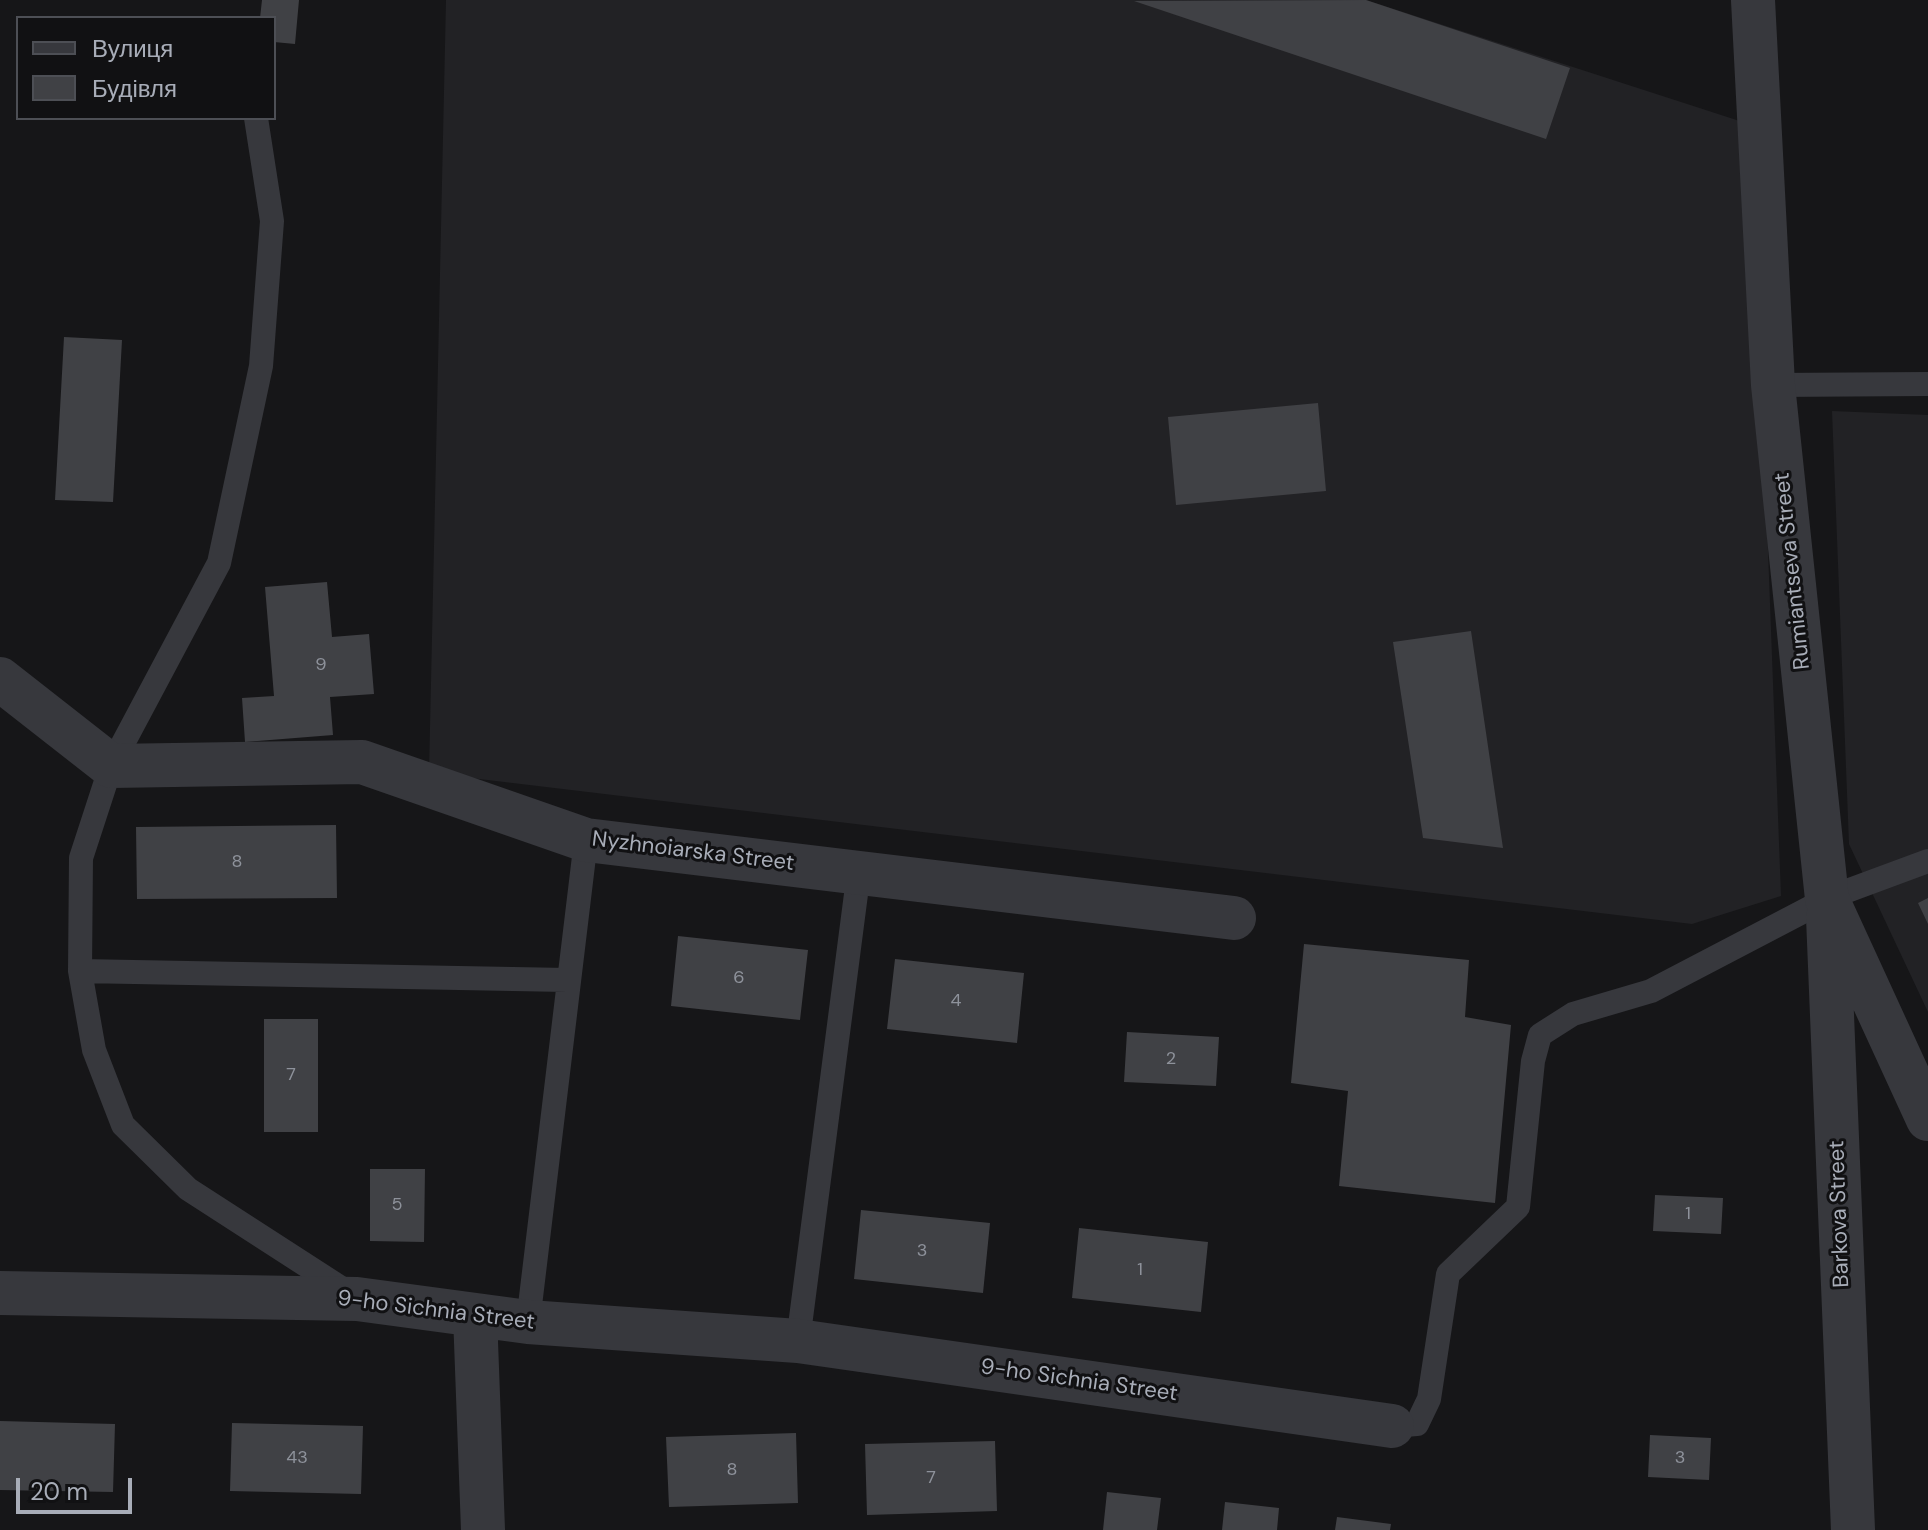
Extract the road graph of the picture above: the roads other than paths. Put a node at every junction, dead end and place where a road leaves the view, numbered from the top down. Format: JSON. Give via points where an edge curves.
{"nodes":[{"id":1,"x":1753,"y":0,"type":"edge"},
{"id":2,"x":256,"y":120,"type":"edge"},
{"id":3,"x":1928,"y":384,"type":"edge"},
{"id":4,"x":1773,"y":385,"type":"junction"},
{"id":5,"x":0,"y":679,"type":"edge"},
{"id":6,"x":111,"y":766,"type":"junction"},
{"id":7,"x":586,"y":840,"type":"junction"},
{"id":8,"x":1928,"y":861,"type":"edge"},
{"id":9,"x":859,"y":871,"type":"junction"},
{"id":10,"x":1828,"y":898,"type":"junction"},
{"id":11,"x":1234,"y":918,"type":"dead end"},
{"id":12,"x":80,"y":971,"type":"junction"},
{"id":13,"x":567,"y":980,"type":"junction"},
{"id":14,"x":1928,"y":1119,"type":"edge"},
{"id":15,"x":0,"y":1293,"type":"edge"},
{"id":16,"x":357,"y":1299,"type":"junction"},
{"id":17,"x":475,"y":1315,"type":"junction"},
{"id":18,"x":528,"y":1322,"type":"junction"},
{"id":19,"x":798,"y":1341,"type":"junction"},
{"id":20,"x":1392,"y":1426,"type":"joint"},
{"id":21,"x":483,"y":1530,"type":"edge"},
{"id":22,"x":1853,"y":1530,"type":"edge"}],
"edges":[{"from":1,"to":4,"type":"street","name":"Rumiantseva Street"},
{"from":2,"to":6,"type":"lane","via":[[272,221],[261,366],[219,563]]},
{"from":3,"to":4,"type":"lane"},
{"from":4,"to":10,"type":"street","name":"Rumiantseva Street"},
{"from":5,"to":6,"type":"street"},
{"from":6,"to":7,"type":"street","name":"Nyzhnoiarska Street","via":[[362,762]]},
{"from":6,"to":12,"type":"lane","via":[[81,858]]},
{"from":7,"to":9,"type":"street","name":"Nyzhnoiarska Street"},
{"from":7,"to":13,"type":"lane"},
{"from":8,"to":10,"type":"lane"},
{"from":9,"to":11,"type":"street","name":"Nyzhnoiarska Street"},
{"from":9,"to":19,"type":"lane"},
{"from":10,"to":14,"type":"street","name":"Rumiantseva Street"},
{"from":10,"to":20,"type":"lane","name":"9-ho Sichnia Street","via":[[1651,991],[1573,1014],[1540,1035],[1518,1207],[1448,1274],[1429,1399],[1417,1424]]},
{"from":10,"to":22,"type":"street","name":"Barkova Street"},
{"from":12,"to":13,"type":"lane"},
{"from":12,"to":16,"type":"lane","via":[[94,1050],[123,1125],[188,1189]]},
{"from":13,"to":18,"type":"lane"},
{"from":15,"to":16,"type":"street","name":"9-ho Sichnia Street"},
{"from":16,"to":17,"type":"street","name":"9-ho Sichnia Street"},
{"from":17,"to":18,"type":"street","name":"9-ho Sichnia Street"},
{"from":17,"to":21,"type":"street"},
{"from":18,"to":19,"type":"street","name":"9-ho Sichnia Street"},
{"from":19,"to":20,"type":"street","name":"9-ho Sichnia Street"}]}
